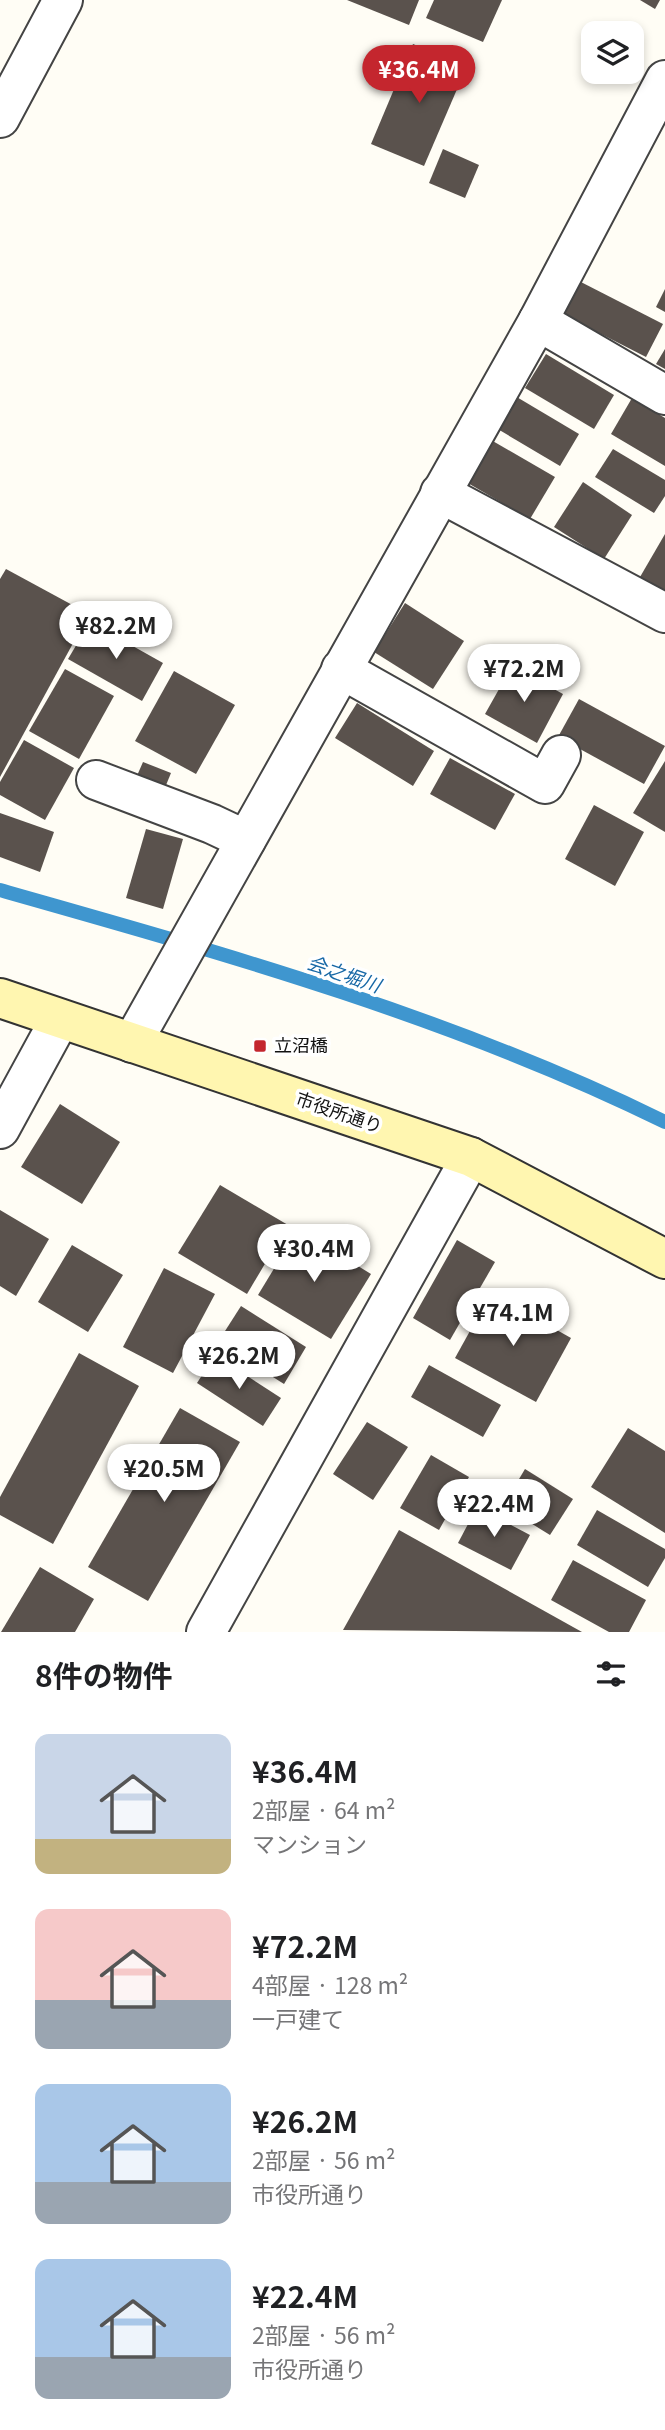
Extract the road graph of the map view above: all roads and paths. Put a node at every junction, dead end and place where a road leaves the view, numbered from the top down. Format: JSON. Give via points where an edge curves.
{"nodes":[{"id":1,"x":63,"y":0,"type":"edge"},
{"id":2,"x":665,"y":80,"type":"edge"},
{"id":3,"x":0,"y":118,"type":"edge"},
{"id":4,"x":538,"y":321,"type":"junction"},
{"id":5,"x":665,"y":395,"type":"edge"},
{"id":6,"x":440,"y":493,"type":"junction"},
{"id":7,"x":665,"y":613,"type":"edge"},
{"id":8,"x":341,"y":669,"type":"junction"},
{"id":9,"x":561,"y":755,"type":"dead end"},
{"id":10,"x":96,"y":780,"type":"dead end"},
{"id":11,"x":246,"y":840,"type":"junction"},
{"id":12,"x":0,"y":998,"type":"edge"},
{"id":13,"x":61,"y":1019,"type":"junction"},
{"id":14,"x":132,"y":1044,"type":"junction"},
{"id":15,"x":0,"y":1129,"type":"edge"},
{"id":16,"x":471,"y":1157,"type":"junction"},
{"id":17,"x":665,"y":1259,"type":"edge"},
{"id":18,"x":206,"y":1632,"type":"edge"}],
"edges":[{"from":1,"to":3,"type":"street"},
{"from":2,"to":4,"type":"street"},
{"from":4,"to":5,"type":"street"},
{"from":4,"to":6,"type":"street"},
{"from":6,"to":7,"type":"street"},
{"from":6,"to":8,"type":"street"},
{"from":8,"to":9,"type":"street","via":[[545,784]]},
{"from":8,"to":11,"type":"street"},
{"from":10,"to":11,"type":"street"},
{"from":11,"to":14,"type":"street"},
{"from":12,"to":13,"type":"street","name":"市役所通り"},
{"from":13,"to":14,"type":"street","name":"市役所通り"},
{"from":13,"to":15,"type":"street"},
{"from":14,"to":16,"type":"street","name":"市役所通り"},
{"from":16,"to":17,"type":"street","name":"市役所通り"},
{"from":16,"to":18,"type":"street"}]}
